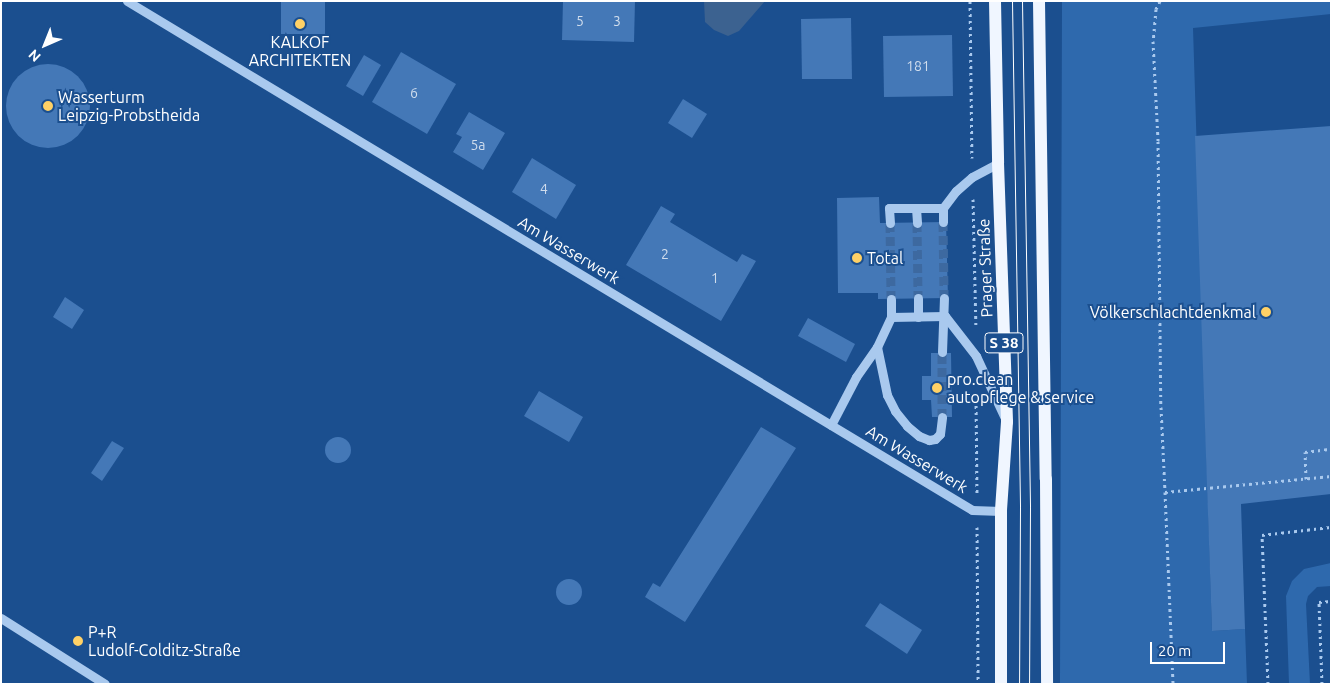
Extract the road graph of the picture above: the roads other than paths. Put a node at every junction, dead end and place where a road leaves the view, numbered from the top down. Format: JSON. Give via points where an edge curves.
{"nodes":[{"id":1,"x":127,"y":1,"type":"edge"},
{"id":2,"x":995,"y":1,"type":"edge"},
{"id":3,"x":1039,"y":1,"type":"edge"},
{"id":4,"x":998,"y":163,"type":"junction"},
{"id":5,"x":916,"y":208,"type":"junction"},
{"id":6,"x":943,"y":208,"type":"junction"},
{"id":7,"x":943,"y":222,"type":"tunnel mouth"},
{"id":8,"x":890,"y":223,"type":"tunnel mouth"},
{"id":9,"x":917,"y":223,"type":"tunnel mouth"},
{"id":10,"x":918,"y":298,"type":"tunnel mouth"},
{"id":11,"x":944,"y":298,"type":"tunnel mouth"},
{"id":12,"x":891,"y":299,"type":"tunnel mouth"},
{"id":13,"x":945,"y":316,"type":"junction"},
{"id":14,"x":891,"y":317,"type":"junction"},
{"id":15,"x":918,"y":317,"type":"junction"},
{"id":16,"x":878,"y":347,"type":"junction"},
{"id":17,"x":942,"y":352,"type":"tunnel mouth"},
{"id":18,"x":942,"y":417,"type":"tunnel mouth"},
{"id":19,"x":1007,"y":422,"type":"junction"},
{"id":20,"x":831,"y":425,"type":"junction"},
{"id":21,"x":1001,"y":511,"type":"junction"},
{"id":22,"x":1,"y":618,"type":"edge"},
{"id":23,"x":106,"y":684,"type":"edge"},
{"id":24,"x":1001,"y":684,"type":"edge"},
{"id":25,"x":1047,"y":684,"type":"edge"}],
"edges":[{"from":1,"to":20,"type":"street","name":"Am Wasserwerk"},
{"from":2,"to":4,"type":"main road","name":"Prager Straße","number":"S 38"},
{"from":3,"to":25,"type":"main road","number":"S 38"},
{"from":4,"to":6,"type":"street","via":[[972,177]]},
{"from":4,"to":19,"type":"main road","name":"Prager Straße","number":"S 38"},
{"from":5,"to":6,"type":"street"},
{"from":5,"to":8,"type":"street","via":[[890,208]]},
{"from":5,"to":9,"type":"street"},
{"from":6,"to":7,"type":"street"},
{"from":10,"to":15,"type":"street"},
{"from":11,"to":13,"type":"street"},
{"from":12,"to":14,"type":"street"},
{"from":13,"to":15,"type":"street"},
{"from":13,"to":17,"type":"street"},
{"from":13,"to":19,"type":"street","via":[[976,356]]},
{"from":14,"to":15,"type":"street"},
{"from":14,"to":16,"type":"street"},
{"from":16,"to":18,"type":"street","via":[[887,396],[907,426],[919,436],[936,439],[940,434]]},
{"from":16,"to":20,"type":"street","via":[[856,377]]},
{"from":19,"to":21,"type":"main road","name":"Prager Straße","number":"S 38"},
{"from":20,"to":21,"type":"street","name":"Am Wasserwerk","via":[[972,510]]},
{"from":21,"to":24,"type":"main road","name":"Prager Straße","number":"S 38"},
{"from":22,"to":23,"type":"street"}]}
